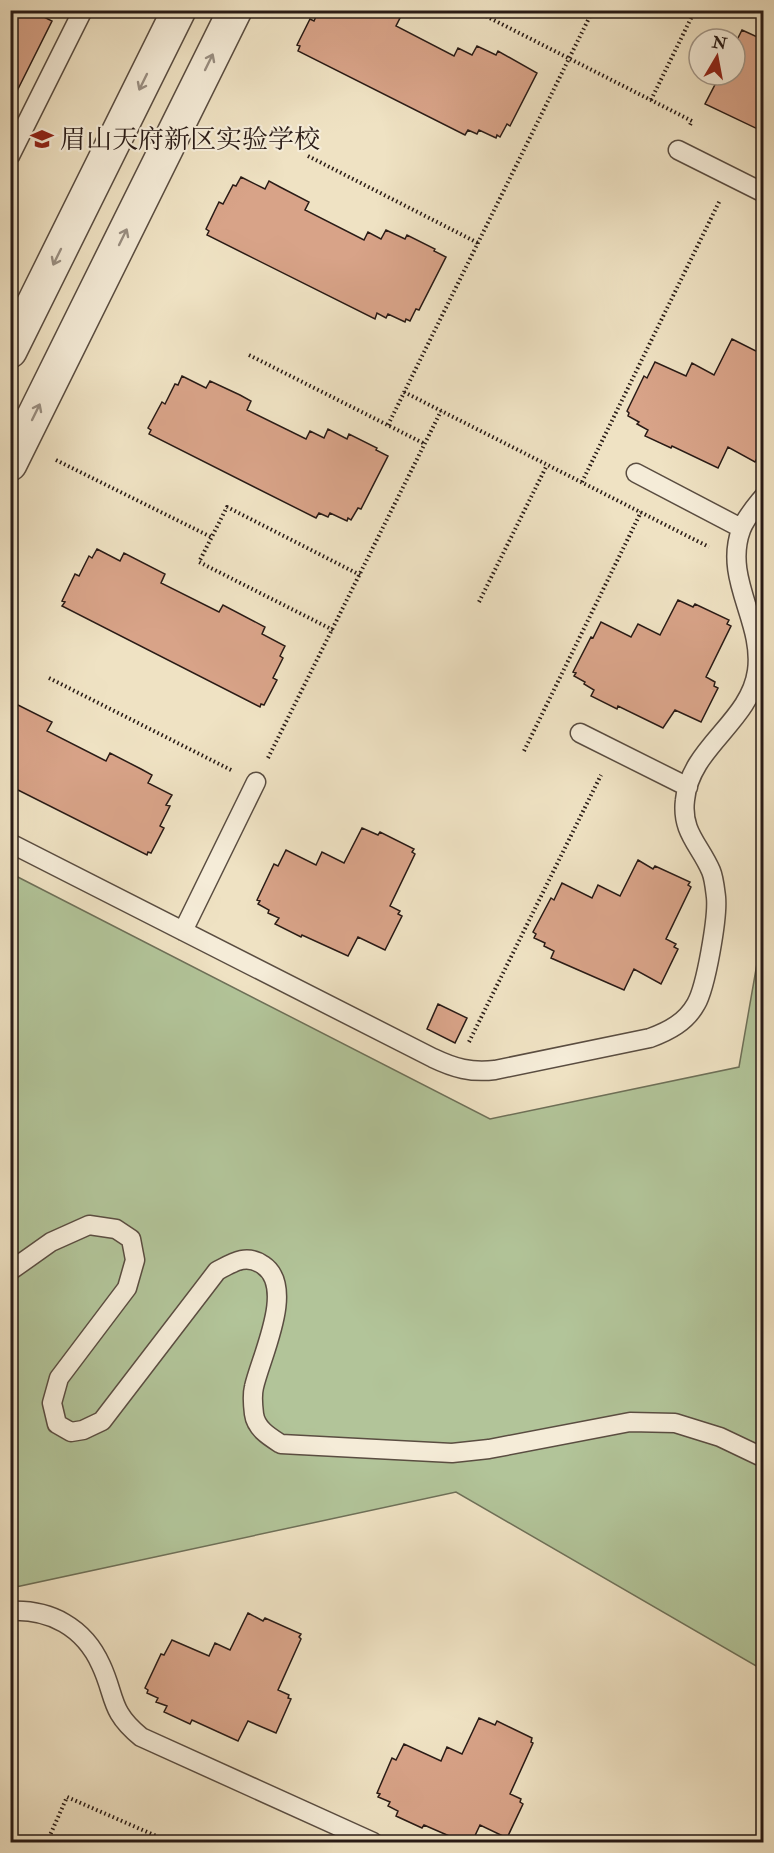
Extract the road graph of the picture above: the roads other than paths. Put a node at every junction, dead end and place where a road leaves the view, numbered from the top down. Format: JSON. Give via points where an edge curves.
{"nodes":[{"id":1,"x":83,"y":10,"type":"edge"},
{"id":2,"x":178,"y":10,"type":"edge"},
{"id":3,"x":235,"y":10,"type":"edge"},
{"id":4,"x":678,"y":150,"type":"road end"},
{"id":5,"x":10,"y":156,"type":"edge"},
{"id":6,"x":764,"y":193,"type":"edge"},
{"id":7,"x":10,"y":351,"type":"edge"},
{"id":8,"x":10,"y":464,"type":"edge"},
{"id":9,"x":636,"y":473,"type":"dead end"},
{"id":10,"x":764,"y":496,"type":"edge"},
{"id":11,"x":741,"y":528,"type":"junction"},
{"id":12,"x":580,"y":733,"type":"dead end"},
{"id":13,"x":256,"y":782,"type":"road end"},
{"id":14,"x":688,"y":787,"type":"junction"},
{"id":15,"x":10,"y":843,"type":"edge"},
{"id":16,"x":183,"y":931,"type":"junction"},
{"id":17,"x":10,"y":1271,"type":"edge"},
{"id":18,"x":764,"y":1458,"type":"edge"},
{"id":19,"x":10,"y":1611,"type":"edge"},
{"id":20,"x":373,"y":1842,"type":"edge"}],
"edges":[{"from":1,"to":5,"type":"lane"},
{"from":2,"to":7,"type":"street","one_way":true},
{"from":8,"to":3,"type":"street","one_way":true},
{"from":4,"to":6,"type":"lane"},
{"from":9,"to":11,"type":"lane"},
{"from":10,"to":11,"type":"lane"},
{"from":11,"to":14,"type":"lane","via":[[736,569],[757,645],[757,674],[744,705],[694,769]]},
{"from":12,"to":14,"type":"lane"},
{"from":13,"to":16,"type":"lane"},
{"from":14,"to":16,"type":"lane","via":[[685,817],[689,833],[711,872],[716,914],[705,981],[696,1004],[678,1025],[650,1038],[495,1070],[456,1068]]},
{"from":15,"to":16,"type":"lane"},
{"from":17,"to":18,"type":"lane","via":[[51,1242],[89,1225],[116,1229],[131,1239],[135,1260],[127,1288],[59,1378],[52,1403],[57,1424],[71,1432],[102,1421],[217,1271],[237,1260],[256,1260],[270,1269],[277,1289],[277,1309],[254,1389],[254,1417],[266,1434],[281,1444],[452,1453],[641,1422],[675,1423],[720,1437]]},
{"from":19,"to":20,"type":"lane","via":[[44,1613],[82,1636],[100,1663],[120,1717],[141,1737]]}]}
